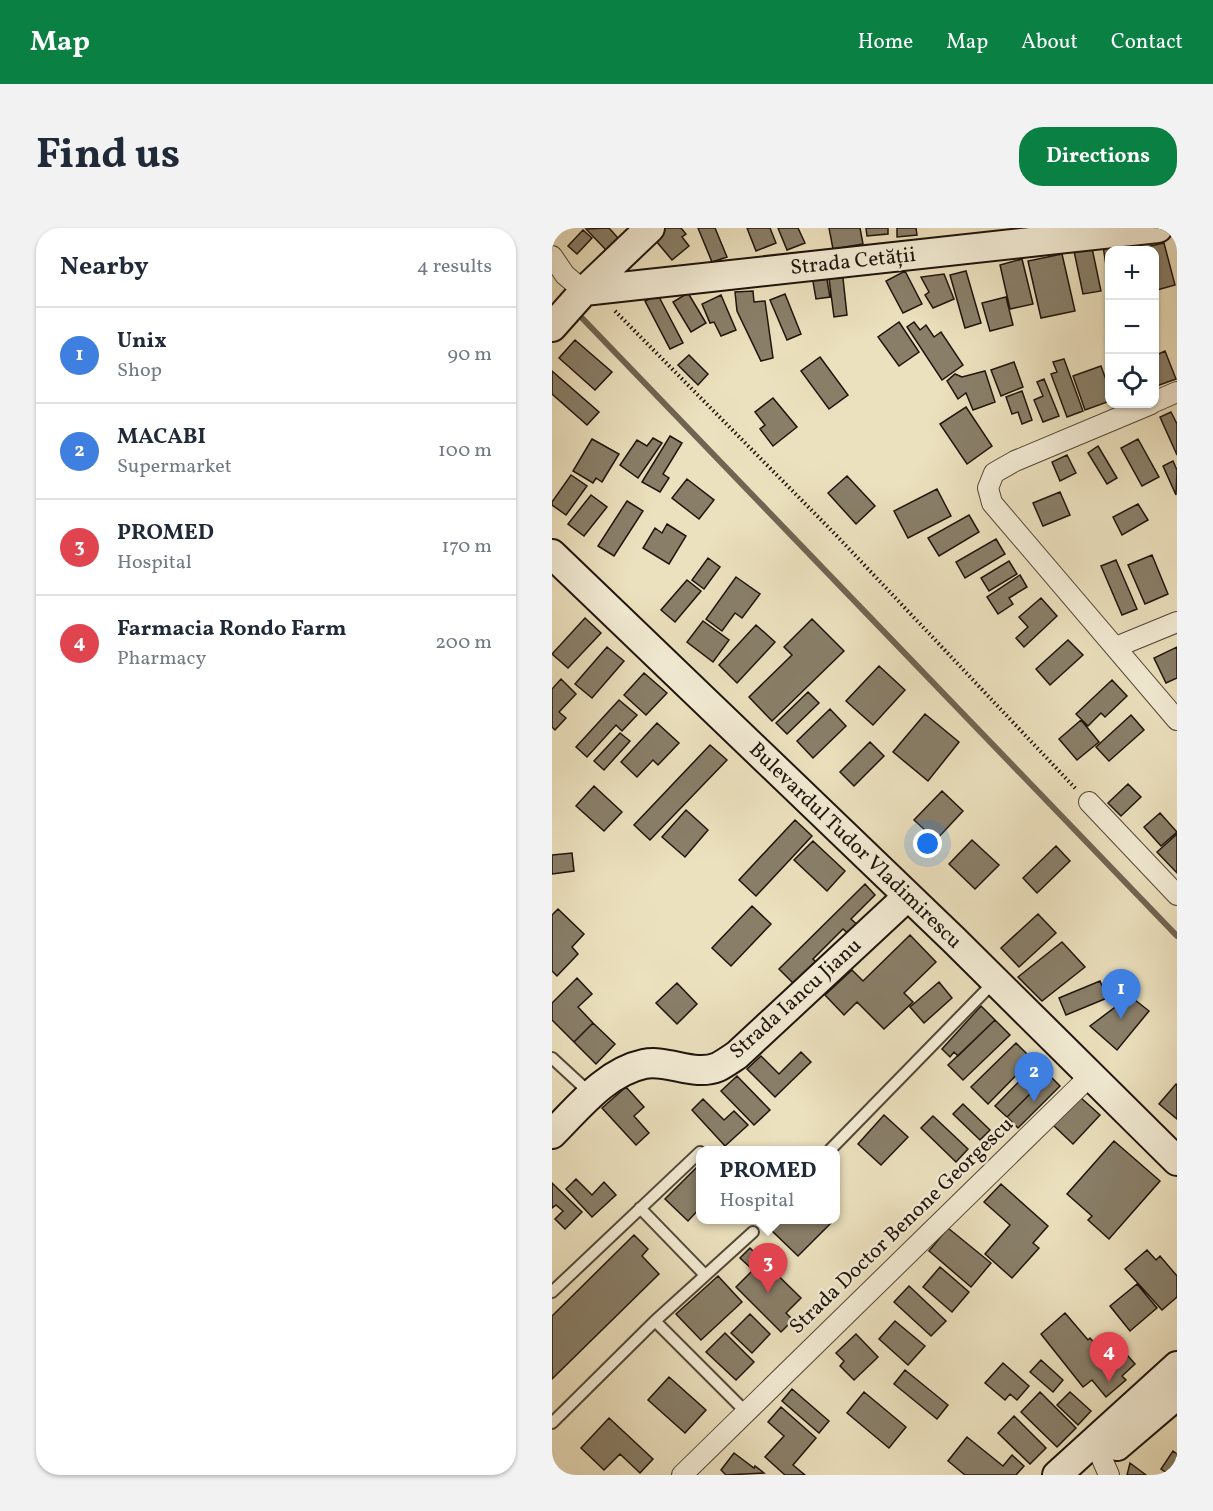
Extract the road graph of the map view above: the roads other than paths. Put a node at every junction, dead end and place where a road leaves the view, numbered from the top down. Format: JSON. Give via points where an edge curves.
{"nodes":[{"id":1,"x":650,"y":228,"type":"edge"},
{"id":2,"x":1158,"y":228,"type":"edge"},
{"id":3,"x":552,"y":256,"type":"edge"},
{"id":4,"x":584,"y":291,"type":"junction"},
{"id":5,"x":552,"y":327,"type":"edge"},
{"id":6,"x":1177,"y":392,"type":"edge"},
{"id":7,"x":1159,"y":400,"type":"edge"},
{"id":8,"x":1141,"y":408,"type":"edge"},
{"id":9,"x":552,"y":554,"type":"edge"},
{"id":10,"x":1177,"y":622,"type":"edge"},
{"id":11,"x":1116,"y":648,"type":"junction"},
{"id":12,"x":1177,"y":720,"type":"edge"},
{"id":13,"x":1089,"y":802,"type":"road end"},
{"id":14,"x":1177,"y":895,"type":"edge"},
{"id":15,"x":908,"y":896,"type":"junction"},
{"id":16,"x":995,"y":981,"type":"junction"},
{"id":17,"x":552,"y":1058,"type":"edge"},
{"id":18,"x":1091,"y":1075,"type":"junction"},
{"id":19,"x":592,"y":1095,"type":"junction"},
{"id":20,"x":552,"y":1134,"type":"edge"},
{"id":21,"x":834,"y":1146,"type":"edge"},
{"id":22,"x":1167,"y":1147,"type":"edge"},
{"id":23,"x":696,"y":1156,"type":"edge"},
{"id":24,"x":1177,"y":1161,"type":"edge"},
{"id":25,"x":640,"y":1208,"type":"junction"},
{"id":26,"x":753,"y":1232,"type":"dead end"},
{"id":27,"x":705,"y":1275,"type":"junction"},
{"id":28,"x":552,"y":1292,"type":"edge"},
{"id":29,"x":655,"y":1321,"type":"junction"},
{"id":30,"x":1177,"y":1366,"type":"edge"},
{"id":31,"x":1177,"y":1395,"type":"edge"},
{"id":32,"x":746,"y":1412,"type":"junction"},
{"id":33,"x":552,"y":1423,"type":"edge"},
{"id":34,"x":1098,"y":1470,"type":"edge"},
{"id":35,"x":682,"y":1475,"type":"edge"},
{"id":36,"x":1057,"y":1475,"type":"edge"}],
"edges":[{"from":1,"to":4,"type":"street"},
{"from":2,"to":4,"type":"street","name":"Strada Cetății"},
{"from":3,"to":4,"type":"street"},
{"from":4,"to":5,"type":"street"},
{"from":6,"to":7,"type":"street"},
{"from":8,"to":11,"type":"street","via":[[1015,461],[994,472],[988,488],[992,503]]},
{"from":9,"to":15,"type":"street","name":"Bulevardul Tudor Vladimirescu"},
{"from":10,"to":11,"type":"street"},
{"from":11,"to":12,"type":"street"},
{"from":13,"to":14,"type":"street"},
{"from":15,"to":16,"type":"street","name":"Bulevardul Tudor Vladimirescu"},
{"from":15,"to":19,"type":"street","name":"Strada Iancu Jianu","via":[[767,1028],[717,1068],[692,1070],[644,1064],[612,1077]]},
{"from":16,"to":18,"type":"street","name":"Bulevardul Tudor Vladimirescu"},
{"from":16,"to":21,"type":"lane"},
{"from":17,"to":19,"type":"lane"},
{"from":18,"to":22,"type":"street","name":"Bulevardul Tudor Vladimirescu"},
{"from":18,"to":32,"type":"street","name":"Strada Doctor Benone Georgescu"},
{"from":19,"to":20,"type":"street","name":"Strada Iancu Jianu"},
{"from":22,"to":24,"type":"street","name":"Bulevardul Tudor Vladimirescu"},
{"from":23,"to":25,"type":"lane"},
{"from":25,"to":27,"type":"lane"},
{"from":25,"to":28,"type":"lane"},
{"from":26,"to":27,"type":"lane"},
{"from":27,"to":29,"type":"lane"},
{"from":29,"to":32,"type":"lane"},
{"from":29,"to":33,"type":"lane"},
{"from":30,"to":36,"type":"street"},
{"from":31,"to":34,"type":"street"},
{"from":32,"to":35,"type":"street","name":"Strada Doctor Benone Georgescu"}]}
